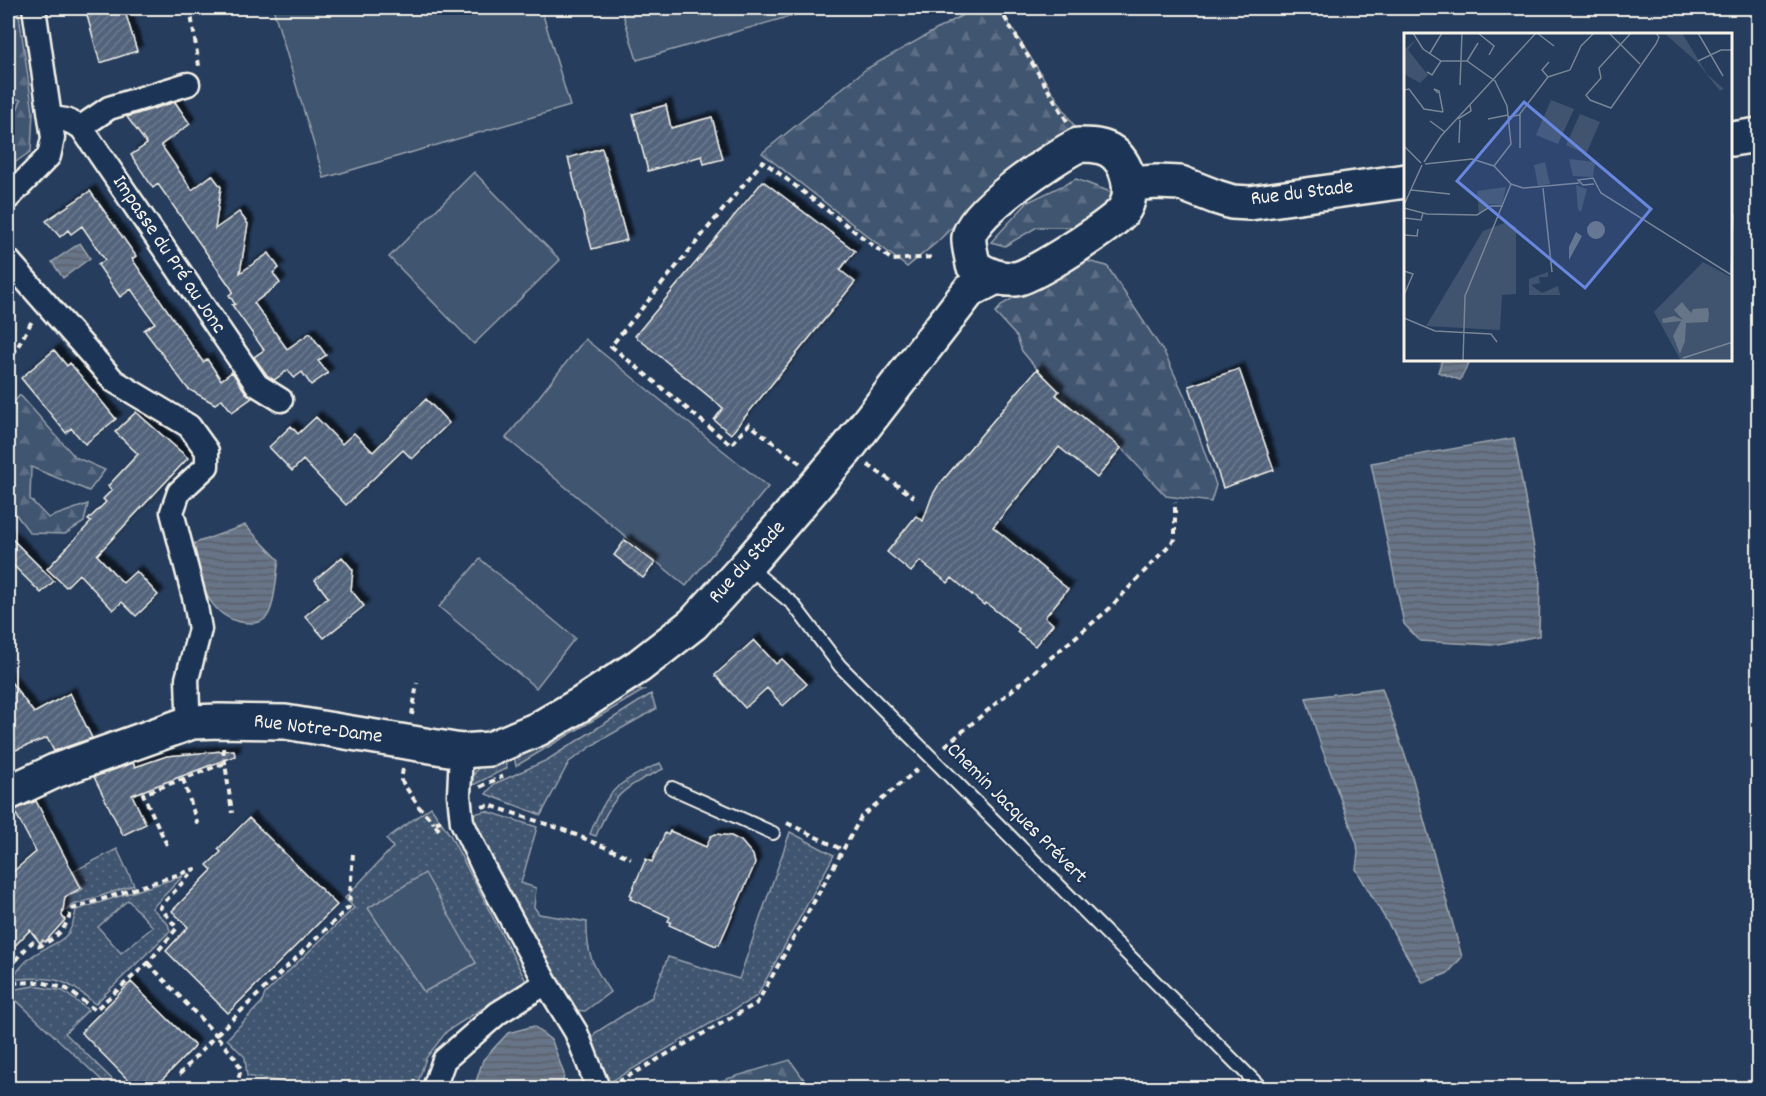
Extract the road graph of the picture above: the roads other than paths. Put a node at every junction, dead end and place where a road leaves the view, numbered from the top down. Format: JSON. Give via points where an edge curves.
{"nodes":[{"id":1,"x":34,"y":8,"type":"edge"},
{"id":2,"x":188,"y":84,"type":"road end"},
{"id":3,"x":52,"y":118,"type":"junction"},
{"id":4,"x":81,"y":127,"type":"junction"},
{"id":5,"x":1758,"y":135,"type":"edge"},
{"id":6,"x":1733,"y":139,"type":"edge"},
{"id":7,"x":1404,"y":181,"type":"edge"},
{"id":8,"x":1129,"y":183,"type":"junction"},
{"id":9,"x":8,"y":198,"type":"edge"},
{"id":10,"x":8,"y":260,"type":"edge"},
{"id":11,"x":979,"y":278,"type":"junction"},
{"id":12,"x":281,"y":400,"type":"dead end"},
{"id":13,"x":747,"y":565,"type":"junction"},
{"id":14,"x":206,"y":722,"type":"junction"},
{"id":15,"x":461,"y":751,"type":"junction"},
{"id":16,"x":672,"y":788,"type":"dead end"},
{"id":17,"x":8,"y":793,"type":"edge"},
{"id":18,"x":773,"y":833,"type":"road end"},
{"id":19,"x":546,"y":983,"type":"junction"},
{"id":20,"x":607,"y":1086,"type":"edge"},
{"id":21,"x":434,"y":1089,"type":"edge"},
{"id":22,"x":1261,"y":1089,"type":"edge"}],
"edges":[{"from":1,"to":3,"type":"street"},
{"from":2,"to":4,"type":"street","via":[[110,108]]},
{"from":3,"to":4,"type":"street"},
{"from":3,"to":9,"type":"street","via":[[49,156]]},
{"from":4,"to":12,"type":"street","name":"Impasse du Pré au Jonc","via":[[257,385]]},
{"from":5,"to":6,"type":"street"},
{"from":7,"to":8,"type":"street","name":"Rue du Stade","via":[[1250,203],[1224,200],[1180,183]]},
{"from":8,"to":11,"type":"street","via":[[1124,210],[1109,225],[1016,279]]},
{"from":8,"to":11,"type":"street","via":[[1124,164],[1098,145],[1078,145],[1057,156],[979,220],[969,236]]},
{"from":10,"to":14,"type":"street","via":[[114,381],[189,426],[207,451],[207,466],[179,492],[172,512],[200,629],[187,679],[188,707]]},
{"from":11,"to":13,"type":"street","name":"Rue du Stade","via":[[847,449]]},
{"from":13,"to":15,"type":"street","name":"Rue du Stade","via":[[693,624],[581,704],[538,729],[490,749]]},
{"from":13,"to":22,"type":"lane","name":"Chemin Jacques Prévert","via":[[793,604],[840,666]]},
{"from":14,"to":15,"type":"street","name":"Rue Notre-Dame","via":[[285,722]]},
{"from":14,"to":17,"type":"street","name":"Rue Notre-Dame","via":[[55,771]]},
{"from":15,"to":19,"type":"street","via":[[460,815],[486,873]]},
{"from":16,"to":18,"type":"lane"},
{"from":19,"to":20,"type":"street"},
{"from":19,"to":21,"type":"street","via":[[498,1013],[444,1060]]}]}
